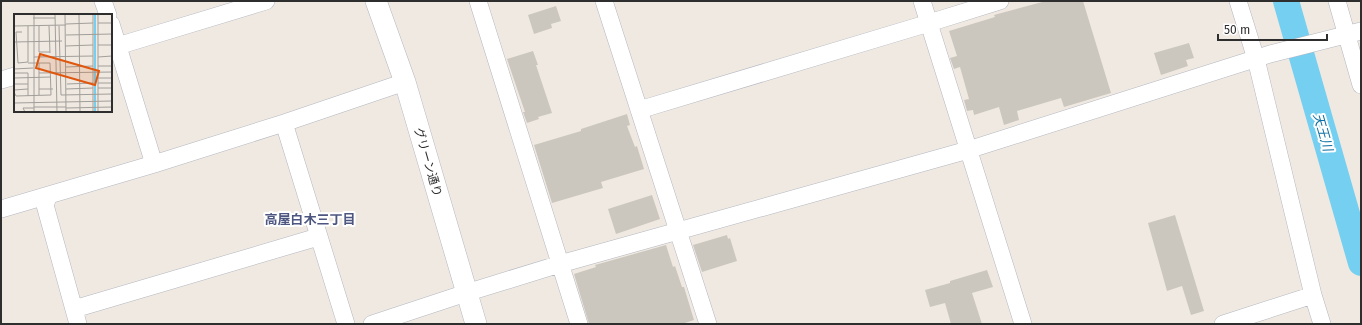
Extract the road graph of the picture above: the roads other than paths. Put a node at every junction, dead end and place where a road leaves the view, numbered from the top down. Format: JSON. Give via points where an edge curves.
{"nodes":[{"id":1,"x":103,"y":1,"type":"edge"},
{"id":2,"x":376,"y":1,"type":"edge"},
{"id":3,"x":478,"y":1,"type":"edge"},
{"id":4,"x":604,"y":1,"type":"edge"},
{"id":5,"x":922,"y":1,"type":"edge"},
{"id":6,"x":1000,"y":1,"type":"edge"},
{"id":7,"x":1238,"y":1,"type":"edge"},
{"id":8,"x":1337,"y":1,"type":"edge"},
{"id":9,"x":255,"y":3,"type":"edge"},
{"id":10,"x":108,"y":14,"type":"edge"},
{"id":11,"x":929,"y":24,"type":"junction"},
{"id":12,"x":112,"y":30,"type":"edge"},
{"id":13,"x":1347,"y":35,"type":"edge"},
{"id":14,"x":115,"y":47,"type":"edge"},
{"id":15,"x":1263,"y":56,"type":"junction"},
{"id":16,"x":14,"y":76,"type":"edge"},
{"id":17,"x":1,"y":80,"type":"edge"},
{"id":18,"x":405,"y":82,"type":"junction"},
{"id":19,"x":1361,"y":85,"type":"edge"},
{"id":20,"x":638,"y":110,"type":"junction"},
{"id":21,"x":284,"y":123,"type":"junction"},
{"id":22,"x":968,"y":150,"type":"junction"},
{"id":23,"x":154,"y":164,"type":"junction"},
{"id":24,"x":49,"y":195,"type":"junction"},
{"id":25,"x":1,"y":209,"type":"edge"},
{"id":26,"x":679,"y":232,"type":"junction"},
{"id":27,"x":318,"y":237,"type":"junction"},
{"id":28,"x":560,"y":264,"type":"junction"},
{"id":29,"x":466,"y":293,"type":"junction"},
{"id":30,"x":1313,"y":295,"type":"junction"},
{"id":31,"x":76,"y":317,"type":"edge"},
{"id":32,"x":346,"y":324,"type":"edge"},
{"id":33,"x":372,"y":324,"type":"edge"},
{"id":34,"x":476,"y":324,"type":"edge"},
{"id":35,"x":579,"y":324,"type":"edge"},
{"id":36,"x":708,"y":324,"type":"edge"},
{"id":37,"x":1023,"y":324,"type":"edge"},
{"id":38,"x":1223,"y":324,"type":"edge"},
{"id":39,"x":1322,"y":324,"type":"edge"}],
"edges":[{"from":1,"to":10,"type":"street"},
{"from":2,"to":18,"type":"street","name":"グリーン通り"},
{"from":3,"to":28,"type":"street"},
{"from":4,"to":20,"type":"street"},
{"from":5,"to":11,"type":"street"},
{"from":6,"to":11,"type":"street"},
{"from":7,"to":15,"type":"street"},
{"from":8,"to":13,"type":"street"},
{"from":9,"to":14,"type":"street"},
{"from":11,"to":20,"type":"street"},
{"from":11,"to":22,"type":"street"},
{"from":12,"to":14,"type":"street"},
{"from":13,"to":15,"type":"street"},
{"from":13,"to":19,"type":"street"},
{"from":14,"to":23,"type":"street"},
{"from":15,"to":22,"type":"street"},
{"from":15,"to":30,"type":"street"},
{"from":16,"to":17,"type":"street"},
{"from":18,"to":21,"type":"street"},
{"from":18,"to":29,"type":"street","name":"グリーン通り"},
{"from":20,"to":26,"type":"street"},
{"from":21,"to":23,"type":"street"},
{"from":21,"to":27,"type":"street"},
{"from":22,"to":26,"type":"street"},
{"from":22,"to":37,"type":"street"},
{"from":23,"to":24,"type":"street"},
{"from":24,"to":25,"type":"street"},
{"from":24,"to":31,"type":"street","via":[[45,205]]},
{"from":26,"to":28,"type":"street"},
{"from":26,"to":36,"type":"street"},
{"from":27,"to":31,"type":"street"},
{"from":27,"to":32,"type":"street"},
{"from":28,"to":29,"type":"street"},
{"from":28,"to":35,"type":"street"},
{"from":29,"to":33,"type":"street"},
{"from":29,"to":34,"type":"street","name":"グリーン通り"},
{"from":30,"to":38,"type":"street"},
{"from":30,"to":39,"type":"street"}]}
